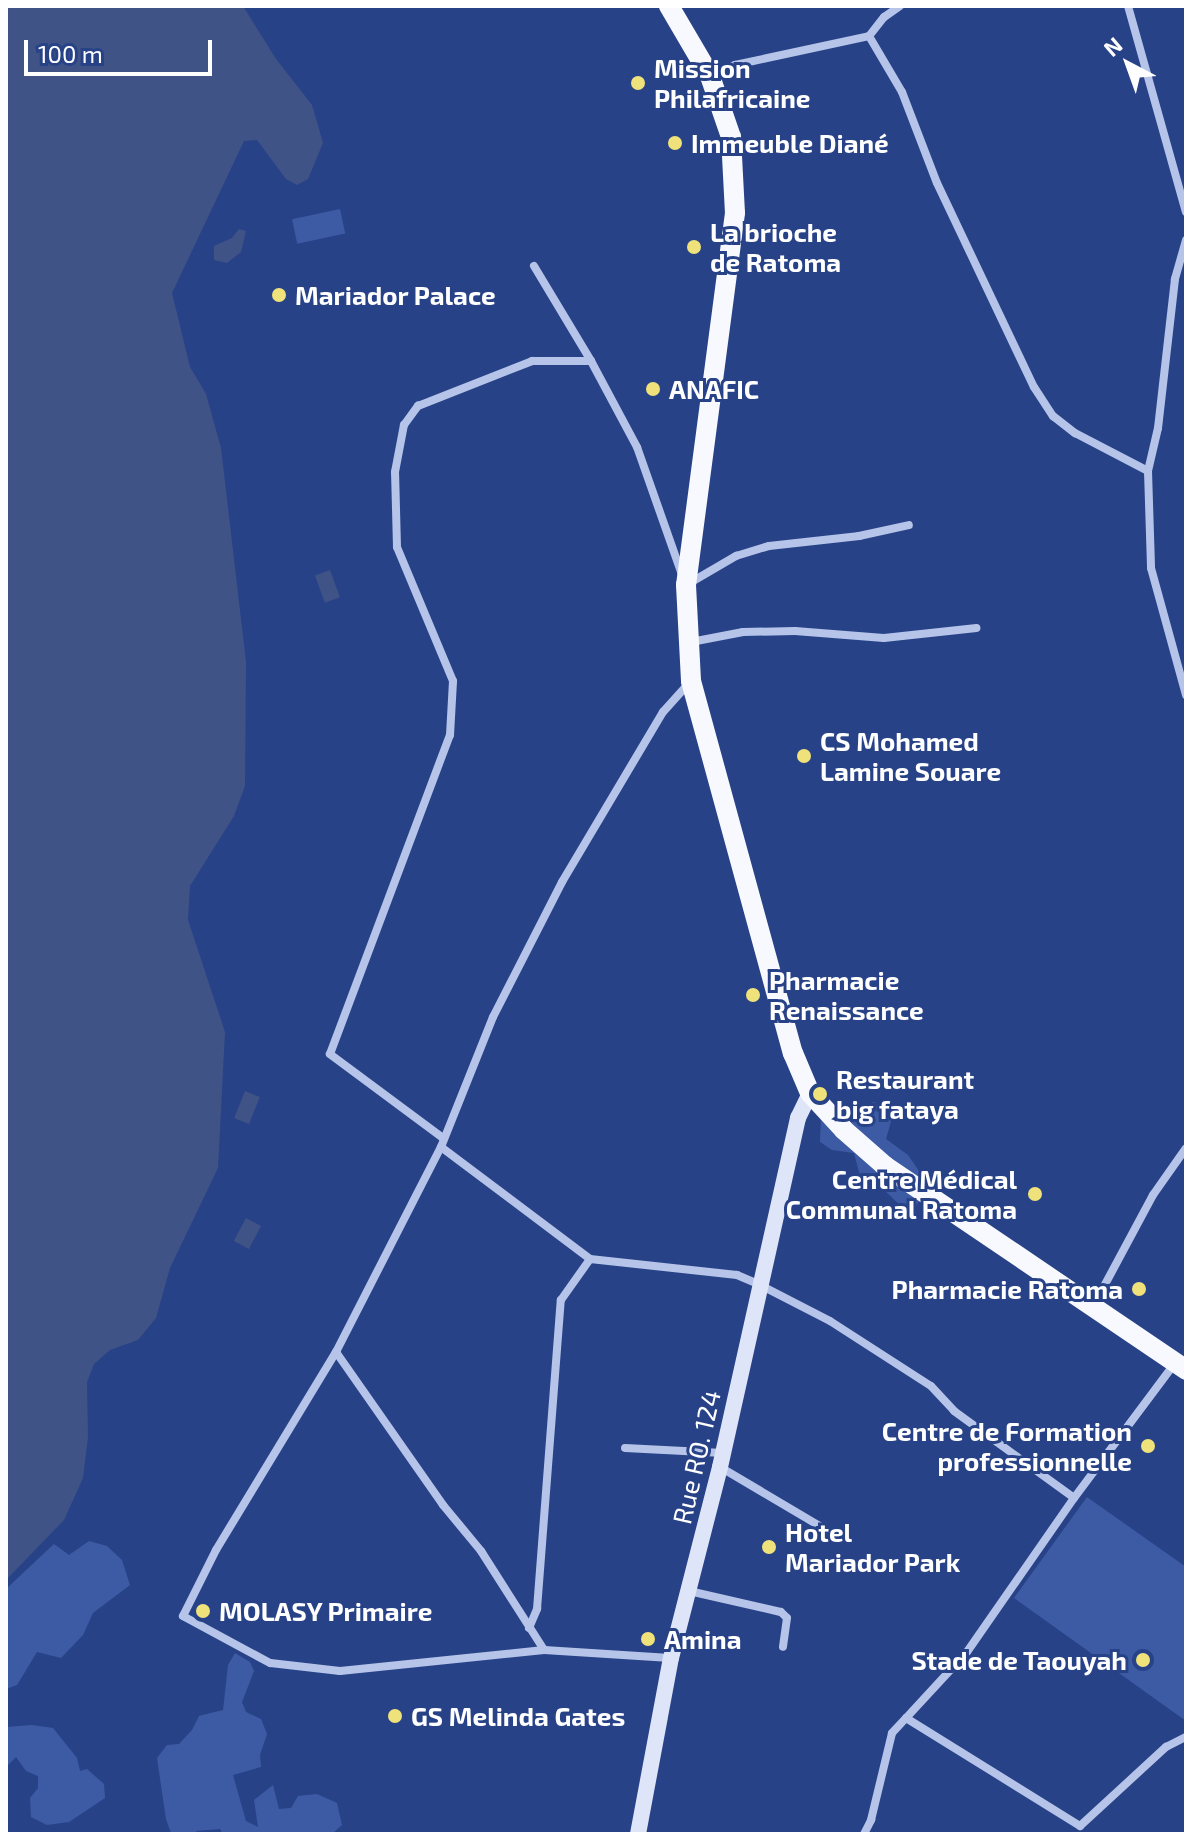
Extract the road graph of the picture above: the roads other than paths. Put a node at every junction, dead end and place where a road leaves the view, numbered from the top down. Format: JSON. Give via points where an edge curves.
{"nodes":[{"id":1,"x":669,"y":6,"type":"edge"},
{"id":2,"x":900,"y":6,"type":"edge"},
{"id":3,"x":1128,"y":6,"type":"edge"},
{"id":4,"x":869,"y":36,"type":"junction"},
{"id":5,"x":710,"y":76,"type":"junction"},
{"id":6,"x":1186,"y":212,"type":"edge"},
{"id":7,"x":1186,"y":240,"type":"edge"},
{"id":8,"x":534,"y":266,"type":"dead end"},
{"id":9,"x":591,"y":361,"type":"junction"},
{"id":10,"x":1148,"y":471,"type":"junction"},
{"id":11,"x":909,"y":525,"type":"dead end"},
{"id":12,"x":686,"y":585,"type":"junction"},
{"id":13,"x":976,"y":628,"type":"dead end"},
{"id":14,"x":689,"y":642,"type":"junction"},
{"id":15,"x":691,"y":681,"type":"junction"},
{"id":16,"x":1186,"y":695,"type":"edge"},
{"id":17,"x":810,"y":1093,"type":"junction"},
{"id":18,"x":442,"y":1142,"type":"junction"},
{"id":19,"x":1186,"y":1148,"type":"edge"},
{"id":20,"x":590,"y":1259,"type":"junction"},
{"id":21,"x":758,"y":1284,"type":"junction"},
{"id":22,"x":1094,"y":1305,"type":"junction"},
{"id":23,"x":336,"y":1352,"type":"junction"},
{"id":24,"x":1181,"y":1366,"type":"edge"},
{"id":25,"x":625,"y":1448,"type":"dead end"},
{"id":26,"x":721,"y":1460,"type":"junction"},
{"id":27,"x":1074,"y":1498,"type":"junction"},
{"id":28,"x":823,"y":1528,"type":"dead end"},
{"id":29,"x":688,"y":1591,"type":"junction"},
{"id":30,"x":529,"y":1628,"type":"junction"},
{"id":31,"x":783,"y":1647,"type":"dead end"},
{"id":32,"x":544,"y":1650,"type":"junction"},
{"id":33,"x":671,"y":1658,"type":"junction"},
{"id":34,"x":906,"y":1718,"type":"junction"},
{"id":35,"x":1186,"y":1737,"type":"edge"},
{"id":36,"x":638,"y":1834,"type":"edge"},
{"id":37,"x":864,"y":1834,"type":"edge"}],
"edges":[{"from":1,"to":5,"type":"main road"},
{"from":2,"to":4,"type":"street"},
{"from":3,"to":6,"type":"street"},
{"from":4,"to":5,"type":"street","via":[[735,65]]},
{"from":4,"to":10,"type":"street","via":[[902,92],[937,183],[1034,387],[1053,416],[1075,433]]},
{"from":5,"to":12,"type":"main road","via":[[731,137],[735,213]]},
{"from":7,"to":10,"type":"street","via":[[1175,279]]},
{"from":8,"to":9,"type":"street"},
{"from":9,"to":12,"type":"street","via":[[637,447]]},
{"from":9,"to":18,"type":"street","via":[[532,361],[418,406],[404,425],[395,472],[397,547],[453,681],[450,735],[330,1054]]},
{"from":10,"to":16,"type":"street","via":[[1151,568]]},
{"from":11,"to":12,"type":"street","via":[[769,546],[736,556]]},
{"from":12,"to":14,"type":"main road"},
{"from":13,"to":14,"type":"street","via":[[884,638],[743,632]]},
{"from":14,"to":15,"type":"main road"},
{"from":15,"to":17,"type":"main road","via":[[793,1053]]},
{"from":15,"to":18,"type":"street","via":[[663,712],[562,882],[493,1017]]},
{"from":17,"to":21,"type":"street","name":"Rue RO. 124","via":[[798,1118]]},
{"from":17,"to":22,"type":"main road","via":[[885,1166]]},
{"from":18,"to":20,"type":"street"},
{"from":18,"to":23,"type":"street"},
{"from":19,"to":22,"type":"street","via":[[1153,1195]]},
{"from":20,"to":21,"type":"street","via":[[737,1275]]},
{"from":20,"to":30,"type":"street","via":[[561,1300],[537,1609]]},
{"from":21,"to":26,"type":"street","name":"Rue RO. 124"},
{"from":21,"to":27,"type":"street","via":[[830,1321],[931,1386],[954,1411]]},
{"from":22,"to":24,"type":"main road"},
{"from":23,"to":30,"type":"street","via":[[481,1551]]},
{"from":23,"to":32,"type":"street","via":[[216,1550],[183,1616],[270,1663],[340,1671]]},
{"from":24,"to":27,"type":"street"},
{"from":25,"to":26,"type":"street"},
{"from":26,"to":28,"type":"street"},
{"from":26,"to":29,"type":"street","name":"Rue RO. 124"},
{"from":27,"to":34,"type":"street","via":[[967,1652]]},
{"from":29,"to":31,"type":"street","via":[[781,1612],[787,1618]]},
{"from":29,"to":33,"type":"street","name":"Rue RO. 124"},
{"from":30,"to":32,"type":"street"},
{"from":32,"to":33,"type":"street"},
{"from":33,"to":36,"type":"street","name":"Rue RO. 124"},
{"from":34,"to":35,"type":"street","via":[[1080,1826],[1166,1747]]},
{"from":34,"to":37,"type":"street","via":[[892,1733]]}]}
